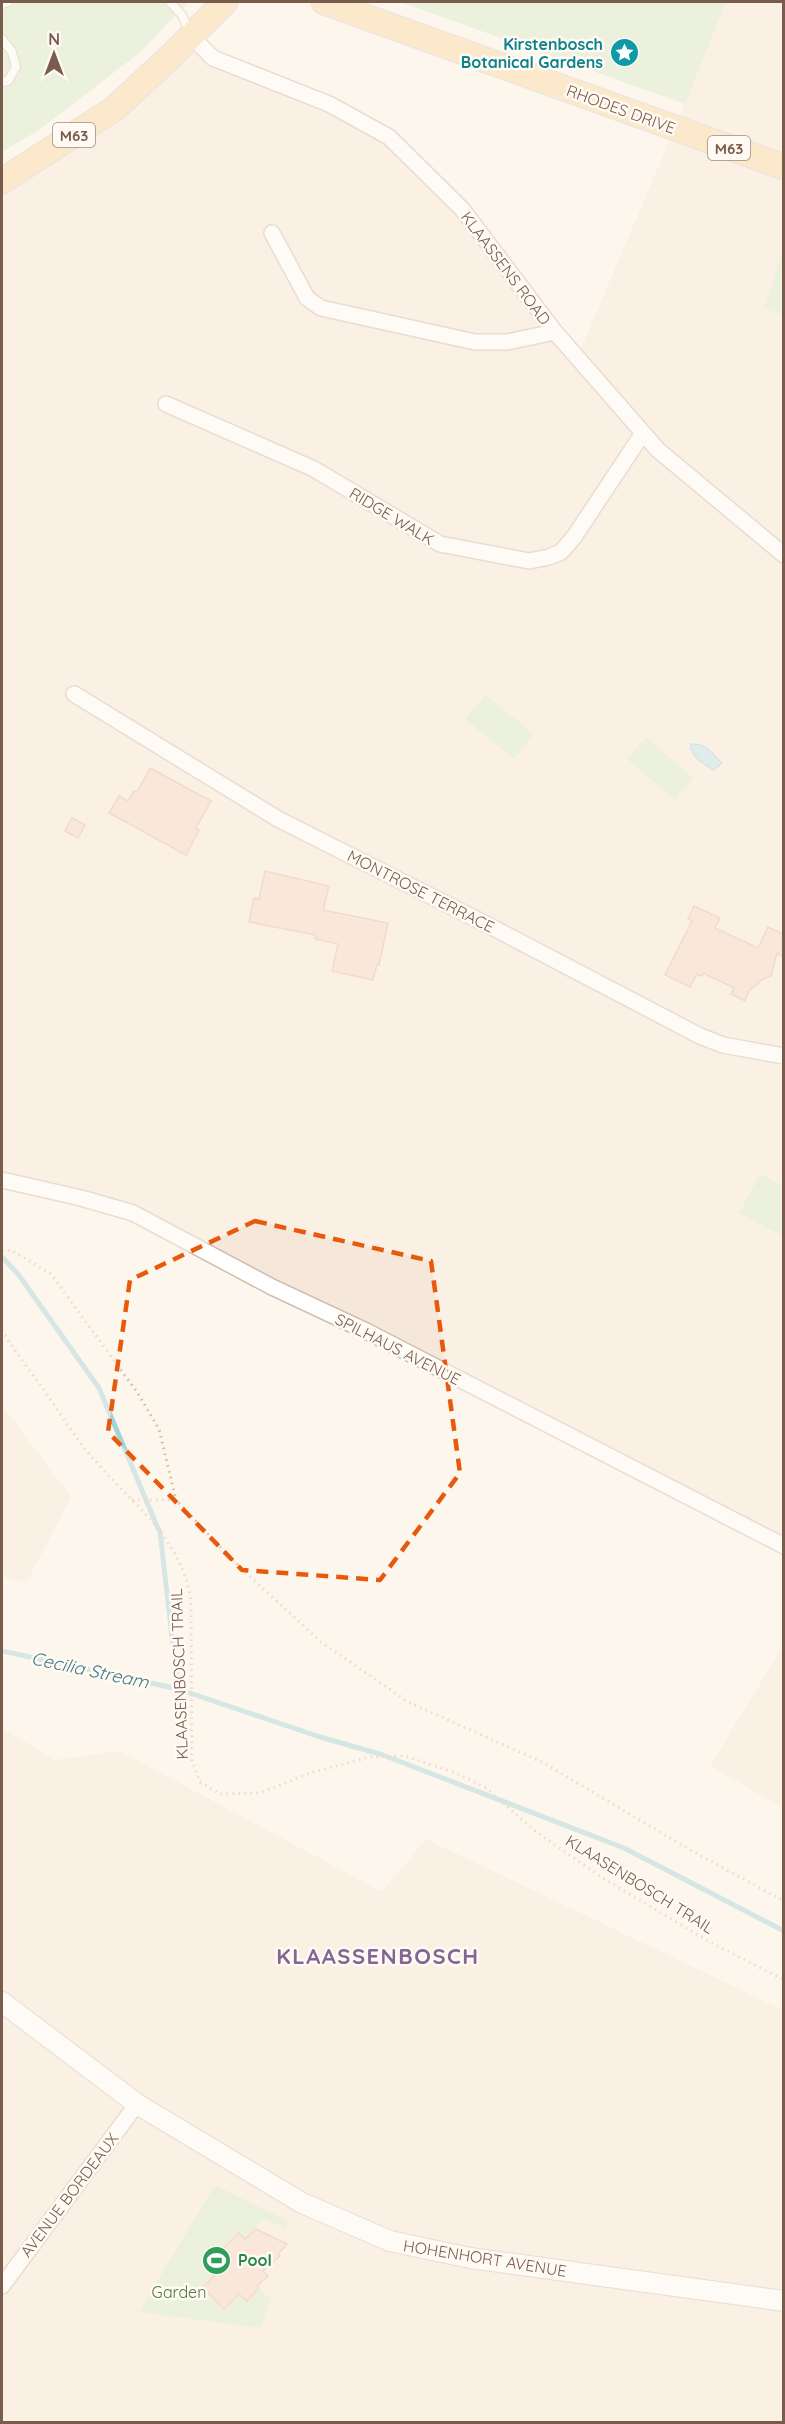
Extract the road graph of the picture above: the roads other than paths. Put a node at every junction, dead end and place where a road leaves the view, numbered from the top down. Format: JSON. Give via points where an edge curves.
{"nodes":[{"id":1,"x":8,"y":2,"type":"edge"},
{"id":2,"x":170,"y":2,"type":"edge"},
{"id":3,"x":225,"y":2,"type":"edge"},
{"id":4,"x":324,"y":2,"type":"edge"},
{"id":5,"x":2,"y":4,"type":"edge"},
{"id":6,"x":191,"y":36,"type":"junction"},
{"id":7,"x":2,"y":39,"type":"edge"},
{"id":8,"x":2,"y":82,"type":"edge"},
{"id":9,"x":783,"y":167,"type":"edge"},
{"id":10,"x":2,"y":181,"type":"edge"},
{"id":11,"x":272,"y":233,"type":"dead end"},
{"id":12,"x":555,"y":332,"type":"junction"},
{"id":13,"x":166,"y":404,"type":"dead end"},
{"id":14,"x":643,"y":433,"type":"junction"},
{"id":15,"x":783,"y":555,"type":"edge"},
{"id":16,"x":74,"y":694,"type":"dead end"},
{"id":17,"x":783,"y":1056,"type":"edge"},
{"id":18,"x":2,"y":1180,"type":"edge"},
{"id":19,"x":783,"y":1546,"type":"edge"},
{"id":20,"x":2,"y":2002,"type":"edge"},
{"id":21,"x":138,"y":2104,"type":"junction"},
{"id":22,"x":2,"y":2286,"type":"edge"},
{"id":23,"x":783,"y":2301,"type":"edge"}],
"edges":[{"from":1,"to":5,"type":"lane"},
{"from":2,"to":6,"type":"lane","via":[[182,15]]},
{"from":3,"to":6,"type":"main road","number":"M63"},
{"from":4,"to":9,"type":"main road","name":"RHODES DRIVE","number":"M63"},
{"from":6,"to":10,"type":"main road","number":"M63","via":[[114,109]]},
{"from":6,"to":12,"type":"street","name":"KLAASSENS ROAD","via":[[213,58],[329,104],[389,137],[462,209]]},
{"from":7,"to":8,"type":"lane","via":[[12,52],[16,67],[8,81]]},
{"from":11,"to":12,"type":"street","via":[[307,298],[321,308],[476,342],[507,342]]},
{"from":12,"to":14,"type":"street","name":"KLAASSENS ROAD"},
{"from":13,"to":14,"type":"street","name":"RIDGE WALK","via":[[314,469],[440,544],[530,561],[555,555],[568,544]]},
{"from":14,"to":15,"type":"street","name":"KLAASSENS ROAD"},
{"from":16,"to":17,"type":"street","name":"MONTROSE TERRACE","via":[[278,819],[700,1036],[723,1045]]},
{"from":18,"to":19,"type":"street","name":"SPILHAUS AVENUE","via":[[133,1213]]},
{"from":20,"to":21,"type":"street","name":"HOHENHORT AVENUE"},
{"from":21,"to":22,"type":"street","name":"AVENUE BORDEAUX"},
{"from":21,"to":23,"type":"street","name":"HOHENHORT AVENUE","via":[[302,2203],[390,2241],[470,2258]]}]}
